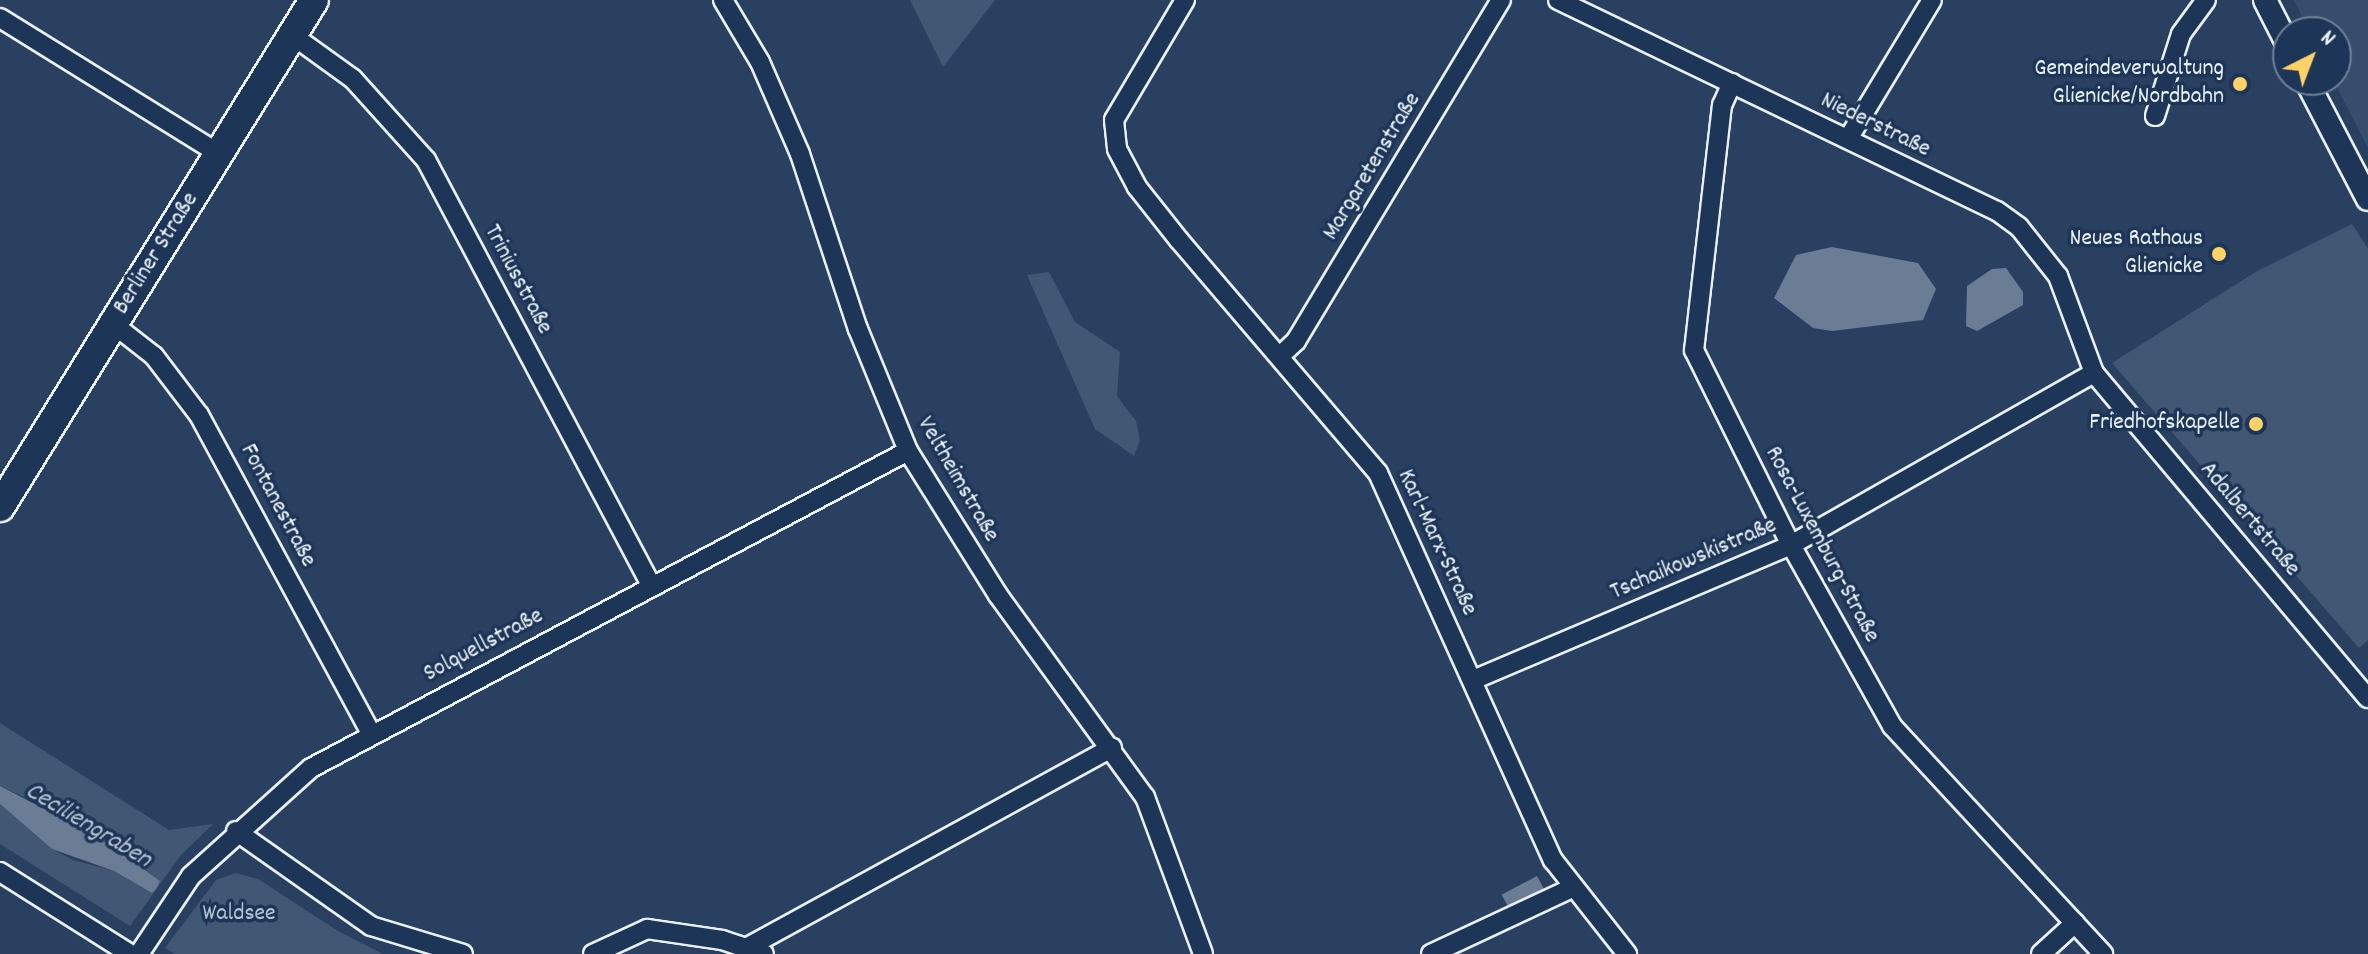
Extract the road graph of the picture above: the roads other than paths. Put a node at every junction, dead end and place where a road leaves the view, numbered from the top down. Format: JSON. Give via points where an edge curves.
{"nodes":[{"id":1,"x":314,"y":0,"type":"edge"},
{"id":2,"x":723,"y":0,"type":"edge"},
{"id":3,"x":1185,"y":0,"type":"edge"},
{"id":4,"x":1501,"y":0,"type":"edge"},
{"id":5,"x":1558,"y":0,"type":"edge"},
{"id":6,"x":1932,"y":0,"type":"edge"},
{"id":7,"x":2206,"y":0,"type":"edge"},
{"id":8,"x":0,"y":18,"type":"edge"},
{"id":9,"x":292,"y":35,"type":"junction"},
{"id":10,"x":1732,"y":83,"type":"junction"},
{"id":11,"x":2314,"y":96,"type":"edge"},
{"id":12,"x":2155,"y":116,"type":"dead end"},
{"id":13,"x":1848,"y":139,"type":"junction"},
{"id":14,"x":219,"y":154,"type":"junction"},
{"id":15,"x":2368,"y":199,"type":"edge"},
{"id":16,"x":113,"y":324,"type":"junction"},
{"id":17,"x":1281,"y":355,"type":"junction"},
{"id":18,"x":2094,"y":373,"type":"junction"},
{"id":19,"x":908,"y":451,"type":"junction"},
{"id":20,"x":1,"y":502,"type":"edge"},
{"id":21,"x":1791,"y":545,"type":"junction"},
{"id":22,"x":651,"y":585,"type":"junction"},
{"id":23,"x":1473,"y":680,"type":"junction"},
{"id":24,"x":2364,"y":686,"type":"edge"},
{"id":25,"x":371,"y":733,"type":"junction"},
{"id":26,"x":1112,"y":748,"type":"junction"},
{"id":27,"x":236,"y":831,"type":"junction"},
{"id":28,"x":0,"y":872,"type":"edge"},
{"id":29,"x":1572,"y":888,"type":"junction"},
{"id":30,"x":2075,"y":923,"type":"junction"},
{"id":31,"x":756,"y":950,"type":"edge"},
{"id":32,"x":130,"y":954,"type":"edge"},
{"id":33,"x":139,"y":954,"type":"edge"},
{"id":34,"x":463,"y":954,"type":"edge"},
{"id":35,"x":593,"y":954,"type":"edge"},
{"id":36,"x":1203,"y":954,"type":"edge"},
{"id":37,"x":1431,"y":954,"type":"edge"},
{"id":38,"x":1627,"y":954,"type":"edge"},
{"id":39,"x":2041,"y":954,"type":"edge"},
{"id":40,"x":2103,"y":954,"type":"edge"}],
"edges":[{"from":1,"to":9,"type":"main road","name":"Berliner Straße"},
{"from":2,"to":19,"type":"street","name":"Veltheimstraße","via":[[760,62],[800,154],[858,329]]},
{"from":3,"to":17,"type":"street","name":"Karl-Marx-Straße","via":[[1114,120],[1117,149],[1154,208]]},
{"from":4,"to":17,"type":"street","name":"Margaretenstraße","via":[[1296,341]]},
{"from":5,"to":10,"type":"street","name":"Niederstraße"},
{"from":6,"to":13,"type":"street"},
{"from":7,"to":12,"type":"street","via":[[2181,34]]},
{"from":8,"to":14,"type":"street"},
{"from":9,"to":14,"type":"main road","name":"Berliner Straße"},
{"from":9,"to":22,"type":"street","name":"Triniusstraße","via":[[353,79],[426,160]]},
{"from":10,"to":13,"type":"street","name":"Niederstraße"},
{"from":10,"to":21,"type":"street","name":"Rosa-Luxemburg-Straße","via":[[1722,105],[1694,350]]},
{"from":11,"to":15,"type":"street"},
{"from":13,"to":18,"type":"street","name":"Niederstraße","via":[[1997,211],[2019,227],[2058,276]]},
{"from":14,"to":16,"type":"main road","name":"Berliner Straße"},
{"from":16,"to":20,"type":"main road","name":"Berliner Straße"},
{"from":16,"to":25,"type":"street","name":"Fontanestraße","via":[[154,356],[199,415]]},
{"from":17,"to":23,"type":"street","name":"Karl-Marx-Straße","via":[[1378,473]]},
{"from":18,"to":21,"type":"street","name":"Tschaikowskistraße"},
{"from":18,"to":24,"type":"street","name":"Adalbertstraße"},
{"from":19,"to":22,"type":"street","name":"Solquellstraße"},
{"from":19,"to":26,"type":"street","name":"Veltheimstraße","via":[[998,595]]},
{"from":21,"to":23,"type":"street","name":"Tschaikowskistraße"},
{"from":21,"to":30,"type":"street","name":"Rosa-Luxemburg-Straße","via":[[1892,726]]},
{"from":22,"to":25,"type":"street","name":"Solquellstraße"},
{"from":23,"to":29,"type":"street","name":"Karl-Marx-Straße","via":[[1553,860]]},
{"from":25,"to":27,"type":"street","name":"Solquellstraße","via":[[311,768]]},
{"from":26,"to":31,"type":"street"},
{"from":26,"to":36,"type":"street","name":"Veltheimstraße","via":[[1145,797]]},
{"from":27,"to":33,"type":"street","name":"Solquellstraße","via":[[191,876]]},
{"from":27,"to":34,"type":"street","via":[[371,926]]},
{"from":28,"to":32,"type":"street"},
{"from":29,"to":37,"type":"street"},
{"from":29,"to":38,"type":"street","name":"Karl-Marx-Straße"},
{"from":30,"to":39,"type":"street"},
{"from":30,"to":40,"type":"street","name":"Rosa-Luxemburg-Straße"},
{"from":31,"to":35,"type":"street","via":[[647,929]]}]}
